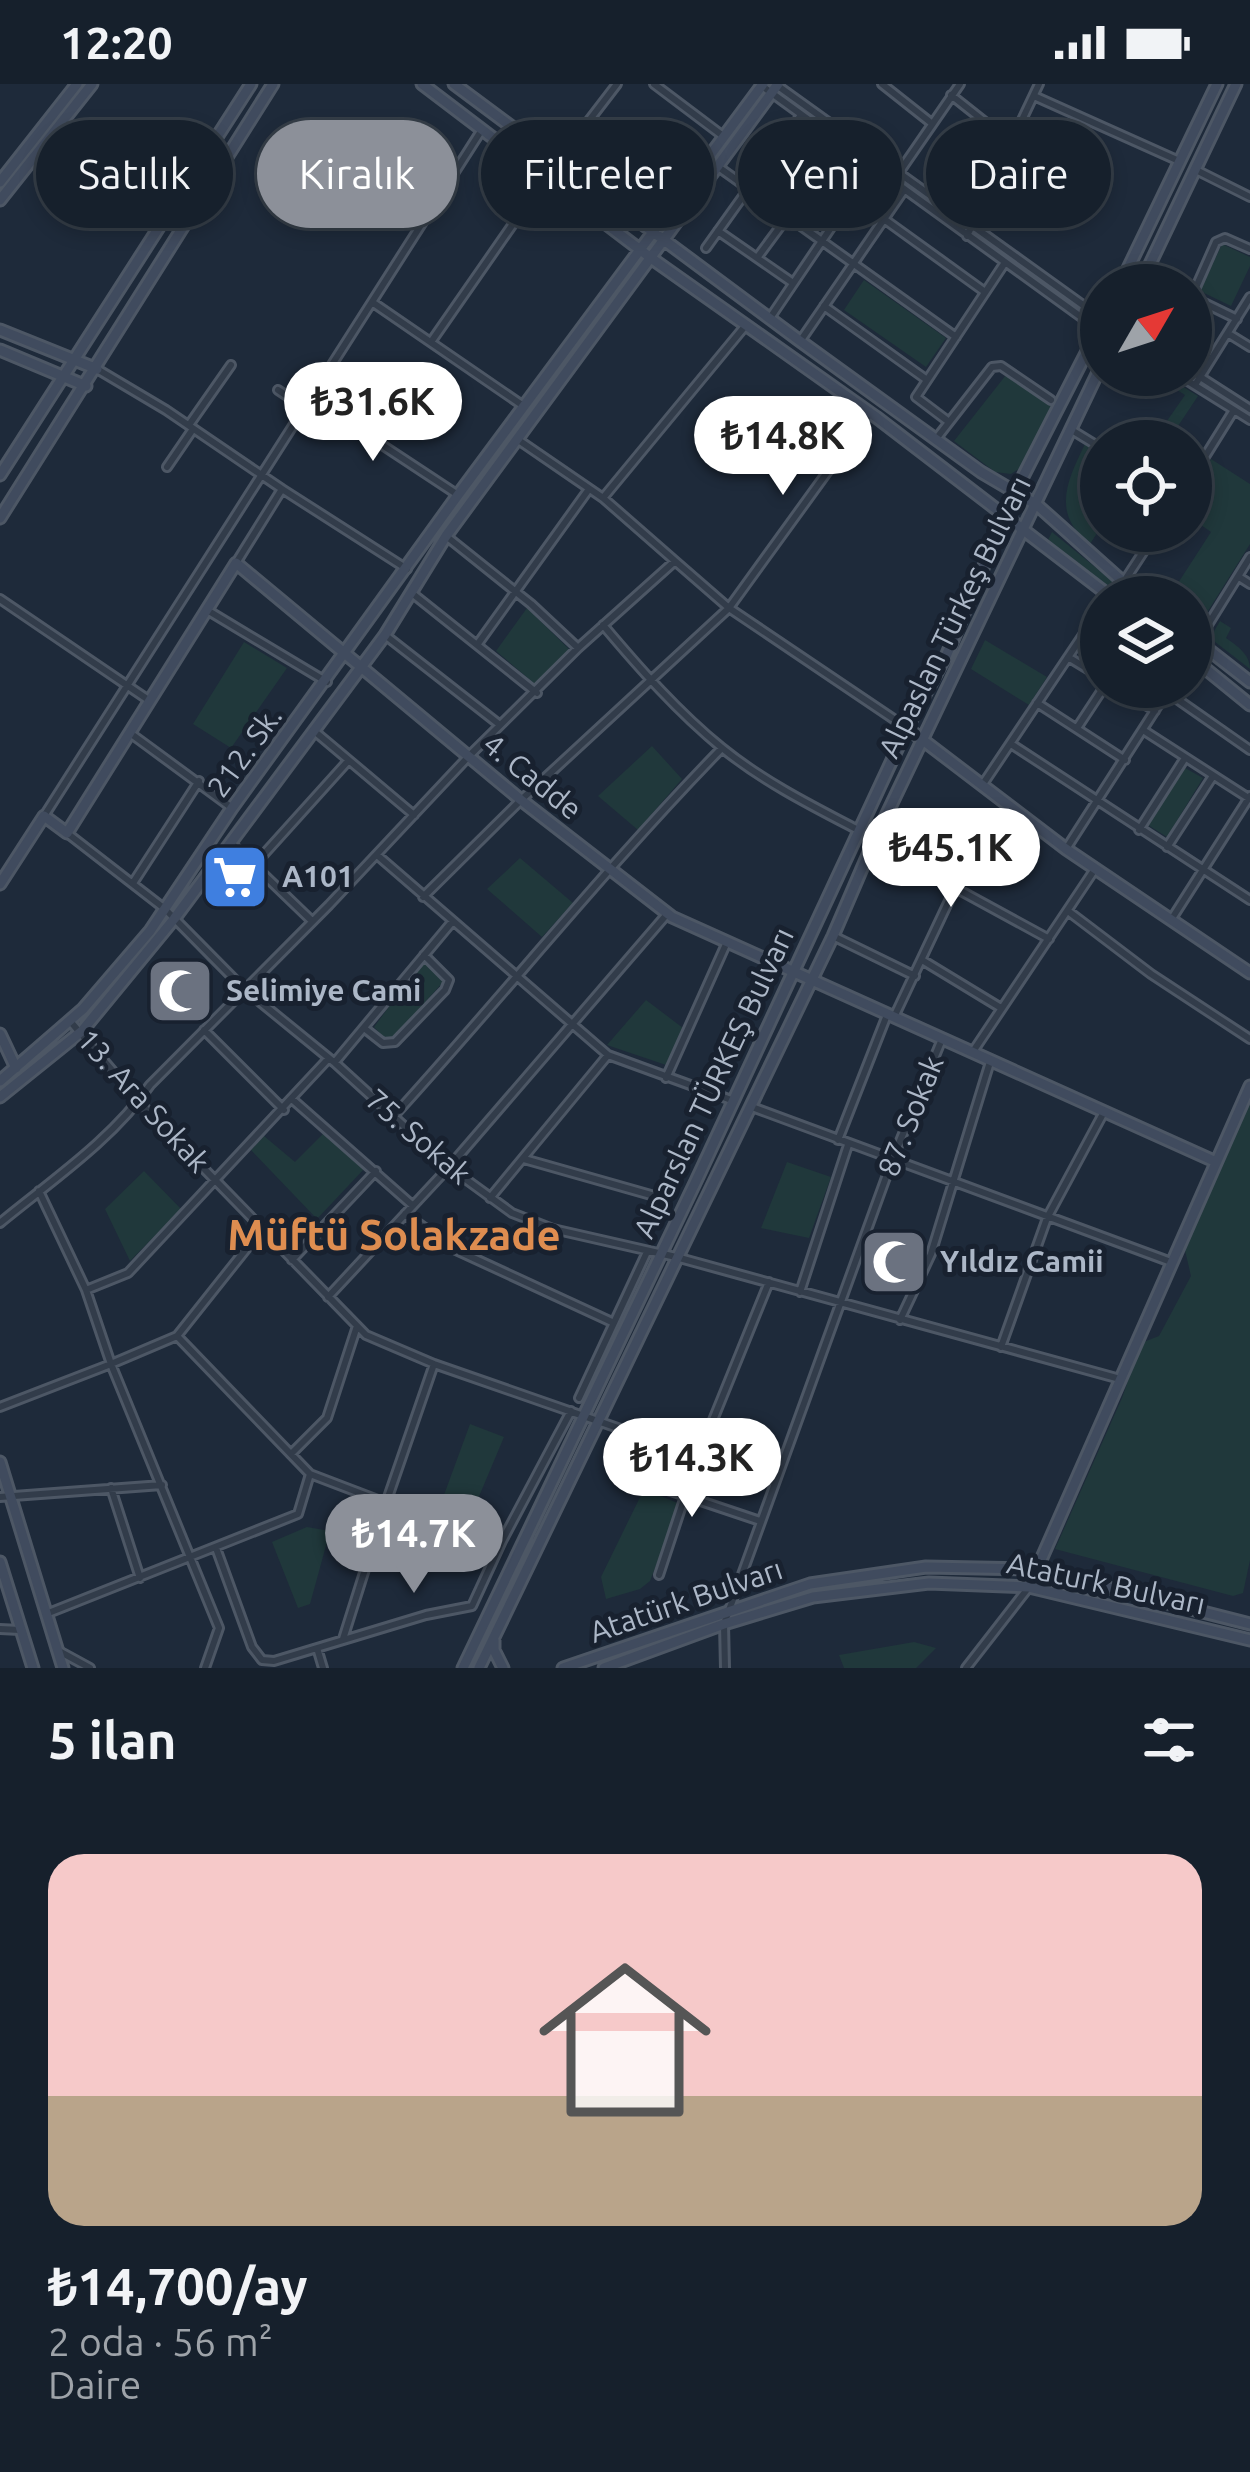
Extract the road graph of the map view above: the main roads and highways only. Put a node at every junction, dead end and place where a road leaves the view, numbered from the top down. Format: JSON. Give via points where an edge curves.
{"nodes":[{"id":1,"x":77,"y":84,"type":"edge"},
{"id":2,"x":92,"y":84,"type":"edge"},
{"id":3,"x":251,"y":84,"type":"edge"},
{"id":4,"x":273,"y":84,"type":"edge"},
{"id":5,"x":422,"y":84,"type":"edge"},
{"id":6,"x":454,"y":84,"type":"edge"},
{"id":7,"x":1216,"y":84,"type":"edge"},
{"id":8,"x":1236,"y":84,"type":"edge"},
{"id":9,"x":771,"y":86,"type":"edge"},
{"id":10,"x":494,"y":113,"type":"junction"},
{"id":11,"x":489,"y":120,"type":"edge"},
{"id":12,"x":503,"y":120,"type":"edge"},
{"id":13,"x":481,"y":129,"type":"edge"},
{"id":14,"x":714,"y":149,"type":"edge"},
{"id":15,"x":0,"y":182,"type":"edge"},
{"id":16,"x":0,"y":200,"type":"edge"},
{"id":17,"x":611,"y":228,"type":"edge"},
{"id":18,"x":648,"y":228,"type":"edge"},
{"id":19,"x":654,"y":228,"type":"edge"},
{"id":20,"x":652,"y":231,"type":"junction"},
{"id":21,"x":618,"y":233,"type":"junction"},
{"id":22,"x":663,"y":239,"type":"junction"},
{"id":23,"x":640,"y":250,"type":"junction"},
{"id":24,"x":651,"y":258,"type":"junction"},
{"id":25,"x":1131,"y":264,"type":"edge"},
{"id":26,"x":1150,"y":264,"type":"edge"},
{"id":27,"x":628,"y":266,"type":"junction"},
{"id":28,"x":0,"y":330,"type":"edge"},
{"id":29,"x":0,"y":350,"type":"edge"},
{"id":30,"x":76,"y":360,"type":"junction"},
{"id":31,"x":1080,"y":364,"type":"edge"},
{"id":32,"x":97,"y":369,"type":"junction"},
{"id":33,"x":64,"y":379,"type":"junction"},
{"id":34,"x":86,"y":386,"type":"junction"},
{"id":35,"x":1086,"y":396,"type":"edge"},
{"id":36,"x":0,"y":475,"type":"edge"},
{"id":37,"x":1015,"y":492,"type":"junction"},
{"id":38,"x":1036,"y":506,"type":"junction"},
{"id":39,"x":0,"y":518,"type":"edge"},
{"id":40,"x":1006,"y":520,"type":"junction"},
{"id":41,"x":1024,"y":531,"type":"junction"},
{"id":42,"x":1084,"y":576,"type":"edge"},
{"id":43,"x":1114,"y":576,"type":"edge"},
{"id":44,"x":1212,"y":652,"type":"edge"},
{"id":45,"x":346,"y":654,"type":"junction"},
{"id":46,"x":361,"y":668,"type":"junction"},
{"id":47,"x":1212,"y":673,"type":"edge"},
{"id":48,"x":1250,"y":682,"type":"edge"},
{"id":49,"x":1250,"y":705,"type":"edge"},
{"id":50,"x":907,"y":728,"type":"junction"},
{"id":51,"x":922,"y":742,"type":"junction"},
{"id":52,"x":0,"y":884,"type":"edge"},
{"id":53,"x":795,"y":971,"type":"junction"},
{"id":54,"x":1250,"y":973,"type":"edge"},
{"id":55,"x":810,"y":978,"type":"junction"},
{"id":56,"x":0,"y":1034,"type":"edge"},
{"id":57,"x":16,"y":1068,"type":"junction"},
{"id":58,"x":0,"y":1082,"type":"edge"},
{"id":59,"x":1250,"y":1086,"type":"edge"},
{"id":60,"x":0,"y":1097,"type":"edge"},
{"id":61,"x":1214,"y":1161,"type":"junction"},
{"id":62,"x":0,"y":1462,"type":"edge"},
{"id":63,"x":5,"y":1496,"type":"edge"},
{"id":64,"x":0,"y":1562,"type":"edge"},
{"id":65,"x":1034,"y":1568,"type":"junction"},
{"id":66,"x":1029,"y":1587,"type":"junction"},
{"id":67,"x":1250,"y":1624,"type":"edge"},
{"id":68,"x":494,"y":1638,"type":"junction"},
{"id":69,"x":1250,"y":1640,"type":"edge"},
{"id":70,"x":33,"y":1668,"type":"edge"},
{"id":71,"x":63,"y":1668,"type":"edge"},
{"id":72,"x":463,"y":1668,"type":"edge"},
{"id":73,"x":479,"y":1668,"type":"edge"},
{"id":74,"x":503,"y":1668,"type":"edge"},
{"id":75,"x":562,"y":1668,"type":"edge"},
{"id":76,"x":604,"y":1668,"type":"edge"}],
"edges":[{"from":1,"to":15,"type":"main road"},
{"from":2,"to":16,"type":"main road"},
{"from":3,"to":30,"type":"main road"},
{"from":4,"to":32,"type":"main road"},
{"from":5,"to":13,"type":"main road"},
{"from":6,"to":10,"type":"main road"},
{"from":7,"to":25,"type":"main road"},
{"from":8,"to":26,"type":"main road"},
{"from":9,"to":14,"type":"main road","name":"212. Sk."},
{"from":9,"to":22,"type":"main road"},
{"from":10,"to":11,"type":"main road"},
{"from":10,"to":12,"type":"main road"},
{"from":17,"to":21,"type":"main road"},
{"from":18,"to":20,"type":"main road"},
{"from":19,"to":20,"type":"main road","name":"212. Sk."},
{"from":20,"to":22,"type":"main road"},
{"from":20,"to":23,"type":"main road","name":"212. Sk."},
{"from":21,"to":23,"type":"main road"},
{"from":21,"to":27,"type":"main road"},
{"from":22,"to":24,"type":"main road"},
{"from":22,"to":37,"type":"main road"},
{"from":23,"to":24,"type":"main road"},
{"from":23,"to":27,"type":"main road","name":"212. Sk."},
{"from":24,"to":40,"type":"main road"},
{"from":24,"to":46,"type":"main road","via":[[446,536]]},
{"from":27,"to":45,"type":"main road","name":"212. Sk."},
{"from":28,"to":30,"type":"main road"},
{"from":29,"to":33,"type":"main road"},
{"from":30,"to":32,"type":"main road"},
{"from":30,"to":33,"type":"main road"},
{"from":31,"to":37,"type":"main road","name":"Alparslan TÜRKEŞ Bulvarı"},
{"from":32,"to":34,"type":"main road"},
{"from":33,"to":34,"type":"main road"},
{"from":33,"to":36,"type":"main road"},
{"from":34,"to":39,"type":"main road"},
{"from":35,"to":38,"type":"main road","name":"Alpaslan Türkeş Bulvarı"},
{"from":37,"to":38,"type":"main road"},
{"from":37,"to":40,"type":"main road","name":"Alparslan TÜRKEŞ Bulvarı"},
{"from":38,"to":41,"type":"main road","name":"Alpaslan Türkeş Bulvarı"},
{"from":38,"to":43,"type":"main road"},
{"from":40,"to":41,"type":"main road"},
{"from":40,"to":50,"type":"main road","name":"Alparslan TÜRKEŞ Bulvarı"},
{"from":41,"to":42,"type":"main road"},
{"from":41,"to":51,"type":"main road","name":"Alpaslan Türkeş Bulvarı"},
{"from":44,"to":48,"type":"main road"},
{"from":45,"to":46,"type":"main road","name":"4. Cadde"},
{"from":45,"to":52,"type":"main road","name":"4. Cadde","via":[[236,563],[67,833],[44,816]]},
{"from":45,"to":57,"type":"main road","name":"212. Sk.","via":[[165,909],[70,1021]]},
{"from":46,"to":53,"type":"main road","name":"4. Cadde","via":[[668,913]]},
{"from":46,"to":60,"type":"main road","via":[[82,1031]]},
{"from":47,"to":49,"type":"main road"},
{"from":50,"to":51,"type":"main road"},
{"from":50,"to":53,"type":"main road","name":"Alparslan TÜRKEŞ Bulvarı"},
{"from":51,"to":54,"type":"main road"},
{"from":51,"to":55,"type":"main road","name":"Alpaslan Türkeş Bulvarı"},
{"from":53,"to":55,"type":"main road","name":"4. Cadde"},
{"from":53,"to":72,"type":"main road","name":"Alparslan TÜRKEŞ Bulvarı","via":[[654,1253]]},
{"from":55,"to":61,"type":"main road","name":"4. Cadde"},
{"from":55,"to":68,"type":"main road","name":"Alpaslan Türkeş Bulvarı"},
{"from":56,"to":57,"type":"main road"},
{"from":57,"to":58,"type":"main road","name":"212. Sk."},
{"from":59,"to":61,"type":"main road"},
{"from":61,"to":65,"type":"main road"},
{"from":62,"to":63,"type":"main road"},
{"from":63,"to":71,"type":"main road"},
{"from":64,"to":70,"type":"main road"},
{"from":65,"to":66,"type":"main road"},
{"from":65,"to":67,"type":"main road","name":"Atatürk Bulvarı"},
{"from":65,"to":75,"type":"main road","name":"Atatürk Bulvarı","via":[[926,1567],[809,1584]]},
{"from":66,"to":69,"type":"main road","name":"Ataturk Bulvarı"},
{"from":66,"to":76,"type":"main road","name":"Ataturk Bulvarı","via":[[929,1582],[813,1597]]},
{"from":68,"to":73,"type":"main road","name":"Alpaslan Türkeş Bulvarı"},
{"from":68,"to":74,"type":"main road"}]}
